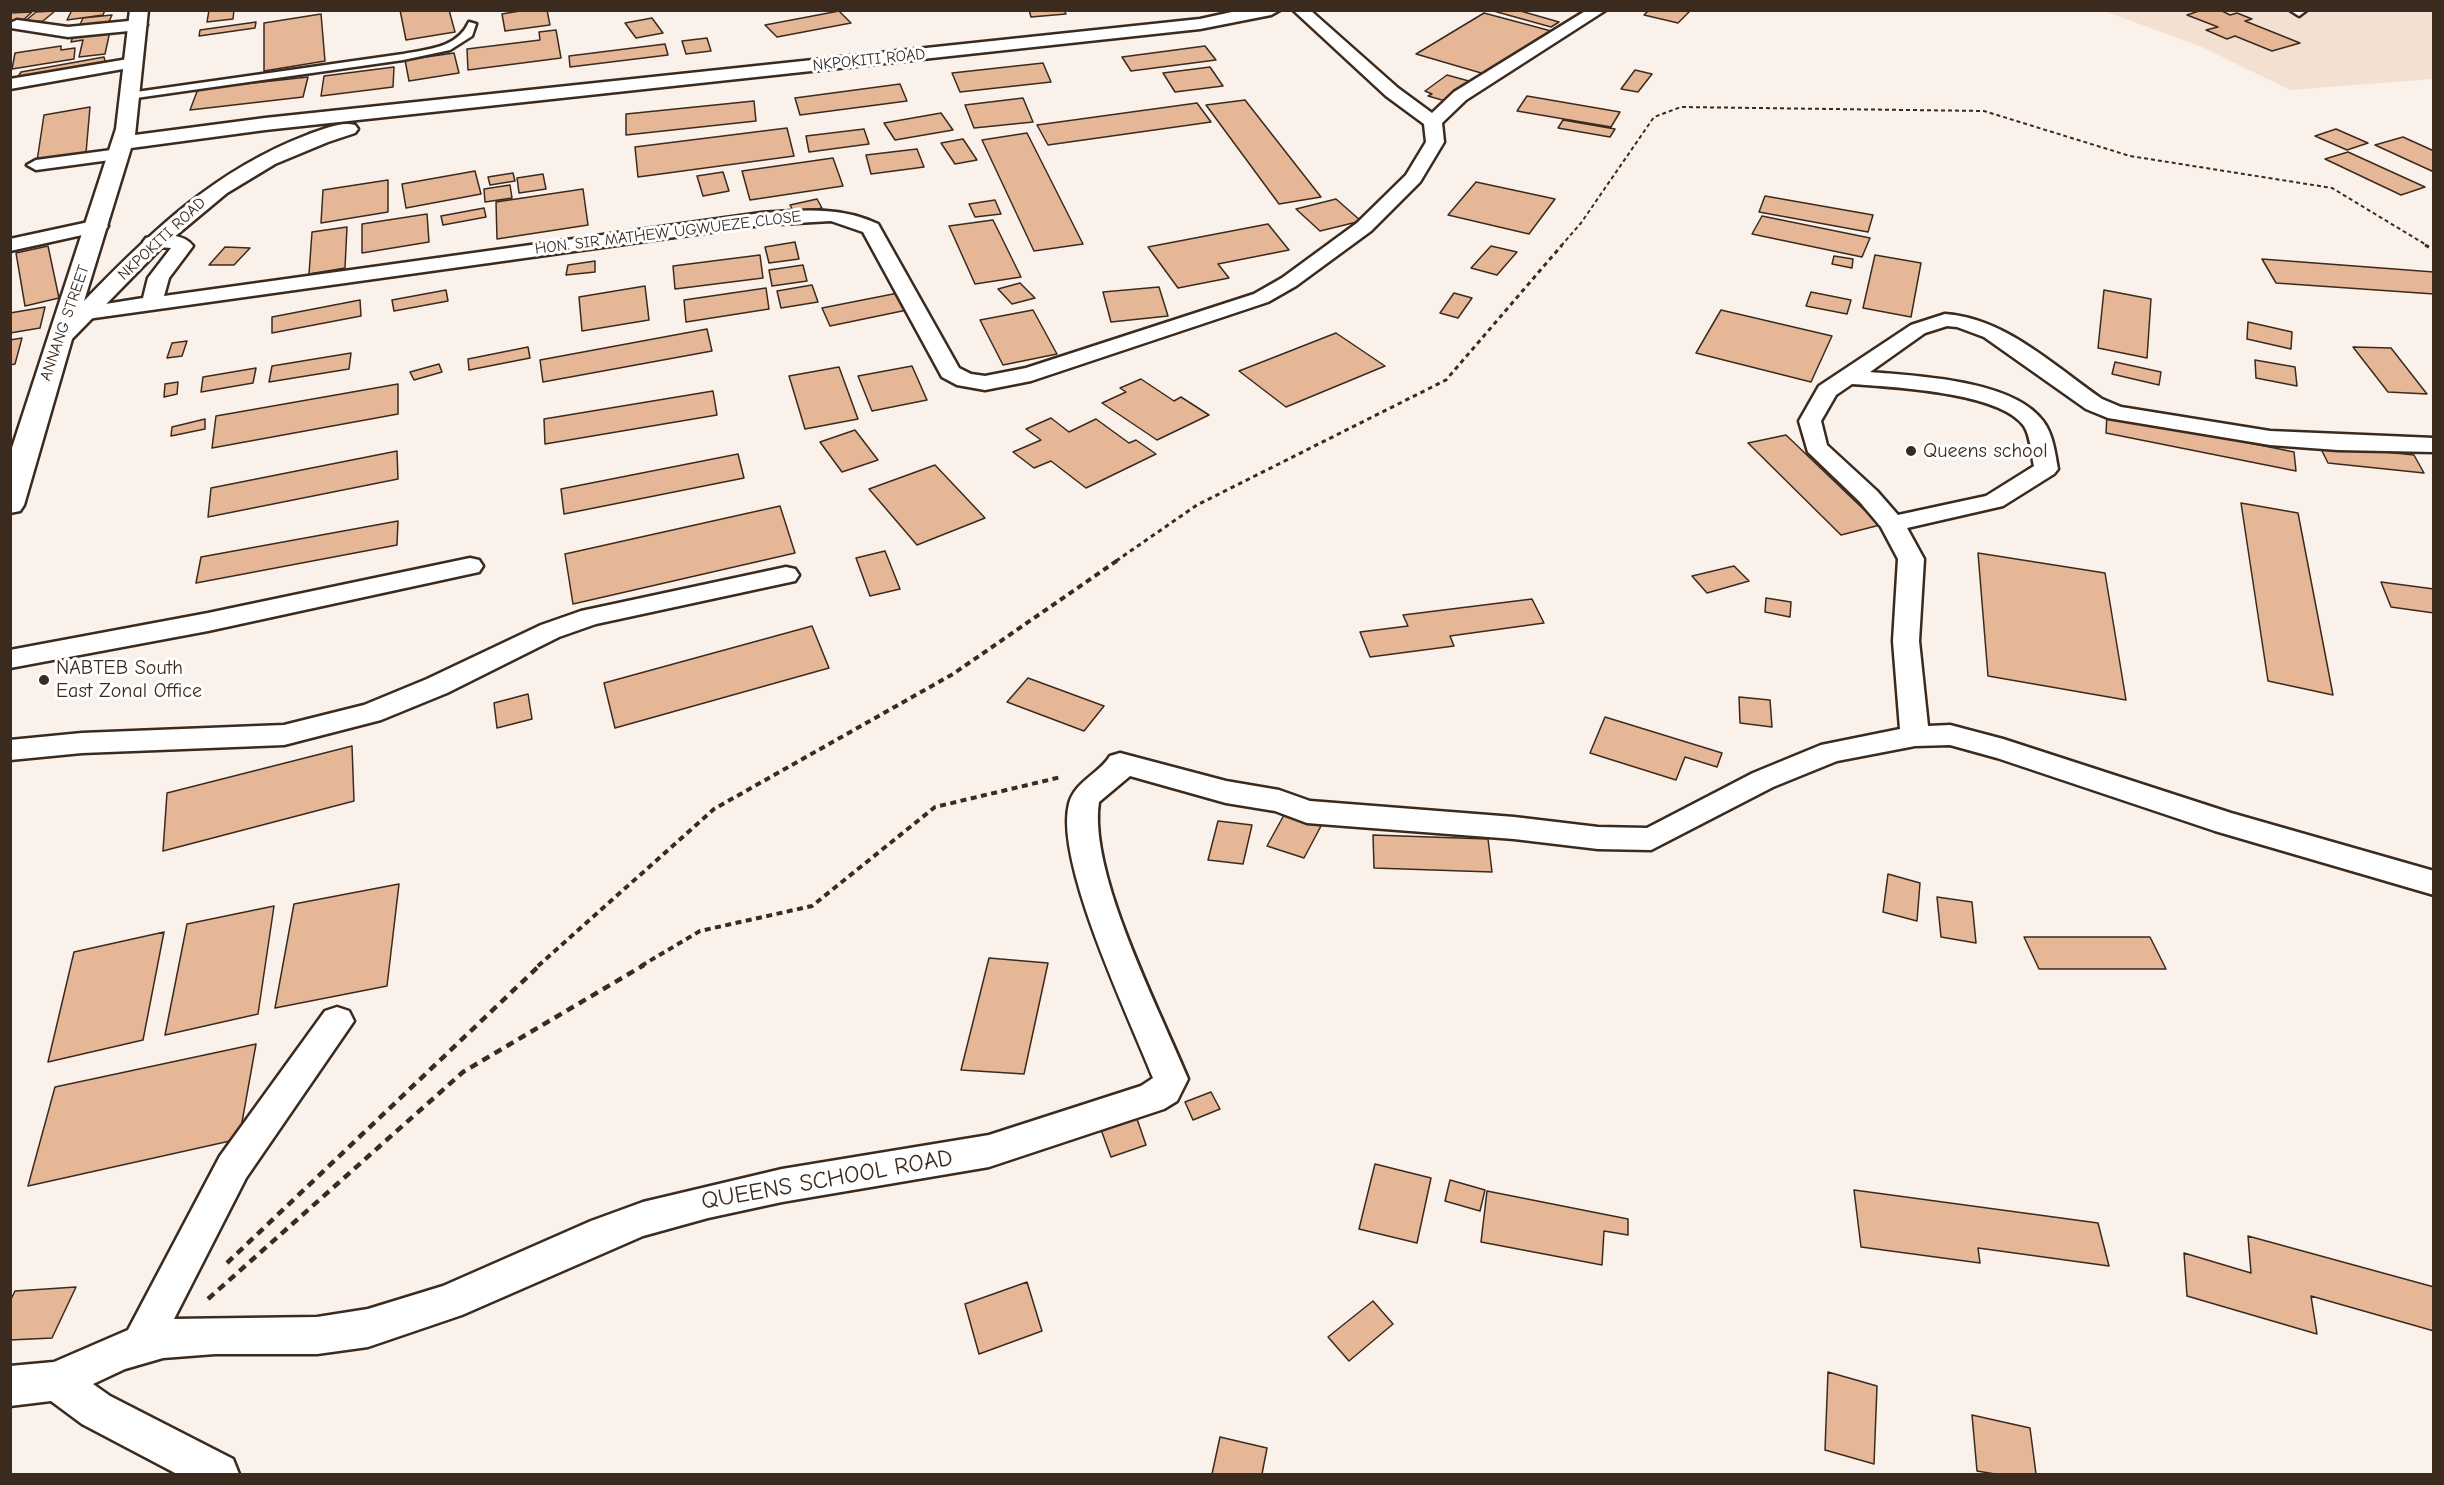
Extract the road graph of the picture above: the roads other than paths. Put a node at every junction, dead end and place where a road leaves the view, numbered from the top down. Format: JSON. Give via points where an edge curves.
{"nodes":[{"id":1,"x":1272,"y":10,"type":"edge"},
{"id":2,"x":1300,"y":10,"type":"edge"},
{"id":3,"x":1599,"y":10,"type":"edge"},
{"id":4,"x":139,"y":18,"type":"edge"},
{"id":5,"x":472,"y":24,"type":"dead end"},
{"id":6,"x":17,"y":25,"type":"dead end"},
{"id":7,"x":134,"y":63,"type":"junction"},
{"id":8,"x":10,"y":84,"type":"edge"},
{"id":9,"x":129,"y":96,"type":"junction"},
{"id":10,"x":466,"y":104,"type":"junction"},
{"id":11,"x":381,"y":120,"type":"junction"},
{"id":12,"x":1433,"y":122,"type":"junction"},
{"id":13,"x":262,"y":132,"type":"junction"},
{"id":14,"x":119,"y":153,"type":"junction"},
{"id":15,"x":36,"y":165,"type":"dead end"},
{"id":16,"x":254,"y":165,"type":"junction"},
{"id":17,"x":98,"y":226,"type":"junction"},
{"id":18,"x":153,"y":242,"type":"junction"},
{"id":19,"x":10,"y":245,"type":"edge"},
{"id":20,"x":156,"y":302,"type":"junction"},
{"id":21,"x":87,"y":313,"type":"junction"},
{"id":22,"x":58,"y":340,"type":"junction"},
{"id":23,"x":1851,"y":377,"type":"junction"},
{"id":24,"x":2433,"y":445,"type":"edge"},
{"id":25,"x":10,"y":505,"type":"edge"},
{"id":26,"x":1892,"y":524,"type":"junction"},
{"id":27,"x":470,"y":566,"type":"dead end"},
{"id":28,"x":786,"y":575,"type":"dead end"},
{"id":29,"x":10,"y":659,"type":"edge"},
{"id":30,"x":1916,"y":736,"type":"junction"},
{"id":31,"x":10,"y":750,"type":"edge"},
{"id":32,"x":2433,"y":883,"type":"edge"},
{"id":33,"x":337,"y":1022,"type":"dead end"},
{"id":34,"x":141,"y":1344,"type":"junction"},
{"id":35,"x":56,"y":1381,"type":"junction"},
{"id":36,"x":10,"y":1386,"type":"edge"},
{"id":37,"x":218,"y":1474,"type":"edge"}],
"edges":[{"from":1,"to":10,"type":"main road","name":"NKPOKITI ROAD","via":[[1200,24]]},
{"from":2,"to":12,"type":"street","via":[[1392,92]]},
{"from":3,"to":12,"type":"street","via":[[1461,96]]},
{"from":4,"to":6,"type":"street","via":[[68,32]]},
{"from":4,"to":7,"type":"main road","name":"ANNANG STREET"},
{"from":5,"to":9,"type":"lane","via":[[469,34],[450,47],[404,57]]},
{"from":7,"to":8,"type":"street"},
{"from":7,"to":9,"type":"main road","name":"ANNANG STREET"},
{"from":9,"to":14,"type":"main road","name":"ANNANG STREET"},
{"from":10,"to":11,"type":"main road"},
{"from":10,"to":13,"type":"main road"},
{"from":11,"to":13,"type":"main road"},
{"from":11,"to":16,"type":"main road","name":"NKPOKITI ROAD","via":[[306,143]]},
{"from":12,"to":20,"type":"street","name":"HON. SIR MATHEW UGWUEZE CLOSE","via":[[1434,142],[1413,178],[1364,227],[1262,298],[1031,374],[985,383],[965,380],[950,372],[871,228],[835,215],[761,219]]},
{"from":13,"to":14,"type":"main road"},
{"from":13,"to":16,"type":"main road"},
{"from":14,"to":15,"type":"street"},
{"from":14,"to":17,"type":"main road","name":"ANNANG STREET"},
{"from":16,"to":18,"type":"main road","name":"NKPOKITI ROAD","via":[[190,209]]},
{"from":17,"to":19,"type":"street"},
{"from":17,"to":22,"type":"main road","name":"ANNANG STREET"},
{"from":18,"to":20,"type":"street","via":[[176,242],[183,246],[159,278],[152,293]]},
{"from":18,"to":21,"type":"main road","name":"NKPOKITI ROAD"},
{"from":20,"to":21,"type":"street","name":"HON. SIR MATHEW UGWUEZE CLOSE"},
{"from":21,"to":22,"type":"main road","name":"NKPOKITI ROAD"},
{"from":22,"to":25,"type":"main road","name":"ANNANG STREET"},
{"from":23,"to":24,"type":"street","via":[[1918,329],[1945,320],[1960,321],[1992,332],[2094,404],[2116,412],[2270,438]]},
{"from":23,"to":26,"type":"street","via":[[1827,392],[1810,421],[1816,447]]},
{"from":23,"to":26,"type":"street","via":[[1939,385],[2012,406],[2034,423],[2041,445],[2046,469],[1994,501]]},
{"from":26,"to":30,"type":"street","via":[[1911,559],[1905,642]]},
{"from":27,"to":29,"type":"street"},
{"from":28,"to":31,"type":"street","via":[[590,617],[550,631],[371,713],[284,735],[82,743]]},
{"from":30,"to":32,"type":"street","via":[[1950,735],[2003,749],[2226,823]]},
{"from":30,"to":34,"type":"street","name":"QUEENS SCHOOL ROAD","via":[[1831,752],[1763,780],[1651,839],[1598,838],[1307,812],[1279,801],[1226,792],[1120,763],[1120,769],[1084,803],[1082,834],[1110,934],[1171,1079],[1152,1098],[989,1151],[683,1207],[636,1222],[415,1316],[366,1329],[310,1338],[211,1335]]},
{"from":33,"to":34,"type":"street","via":[[233,1167]]},
{"from":34,"to":35,"type":"street","name":"QUEENS SCHOOL ROAD"},
{"from":35,"to":36,"type":"street","name":"QUEENS SCHOOL ROAD"},
{"from":35,"to":37,"type":"street","via":[[96,1410]]}]}
